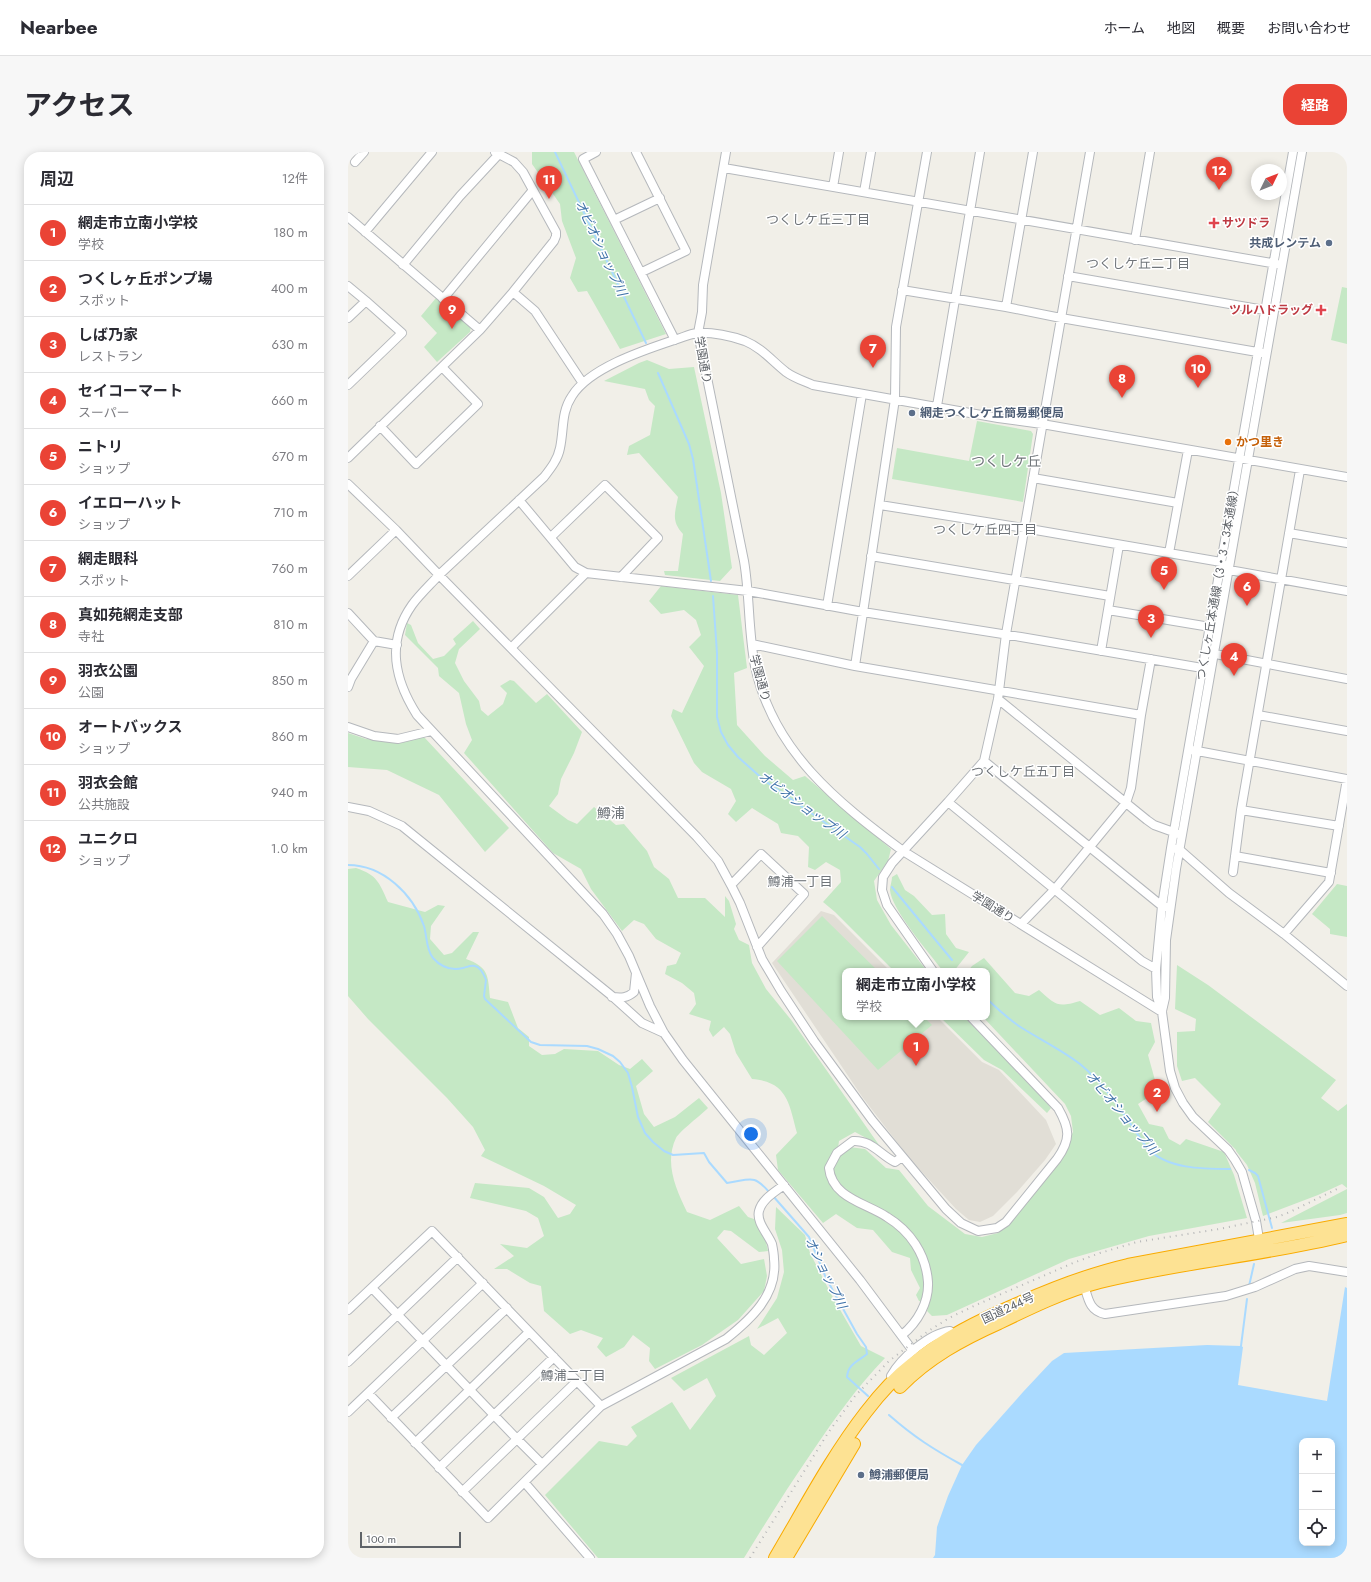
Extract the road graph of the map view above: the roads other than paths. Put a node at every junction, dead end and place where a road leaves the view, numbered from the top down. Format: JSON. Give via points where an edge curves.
{"nodes":[{"id":1,"x":364,"y":152,"type":"edge"},
{"id":2,"x":432,"y":152,"type":"edge"},
{"id":3,"x":596,"y":152,"type":"edge"},
{"id":4,"x":636,"y":152,"type":"edge"},
{"id":5,"x":726,"y":152,"type":"edge"},
{"id":6,"x":840,"y":152,"type":"edge"},
{"id":7,"x":871,"y":152,"type":"edge"},
{"id":8,"x":927,"y":152,"type":"edge"},
{"id":9,"x":980,"y":152,"type":"edge"},
{"id":10,"x":1033,"y":152,"type":"edge"},
{"id":11,"x":1090,"y":152,"type":"edge"},
{"id":12,"x":1150,"y":152,"type":"edge"},
{"id":13,"x":1293,"y":152,"type":"edge"},
{"id":14,"x":1302,"y":152,"type":"edge"},
{"id":15,"x":497,"y":153,"type":"edge"},
{"id":16,"x":355,"y":162,"type":"dead end"},
{"id":17,"x":724,"y":168,"type":"junction"},
{"id":18,"x":833,"y":187,"type":"junction"},
{"id":19,"x":533,"y":190,"type":"junction"},
{"id":20,"x":864,"y":192,"type":"junction"},
{"id":21,"x":660,"y":198,"type":"junction"},
{"id":22,"x":918,"y":201,"type":"junction"},
{"id":23,"x":970,"y":210,"type":"junction"},
{"id":24,"x":348,"y":217,"type":"edge"},
{"id":25,"x":614,"y":220,"type":"junction"},
{"id":26,"x":1021,"y":220,"type":"junction"},
{"id":27,"x":1076,"y":229,"type":"junction"},
{"id":28,"x":365,"y":232,"type":"junction"},
{"id":29,"x":1135,"y":240,"type":"junction"},
{"id":30,"x":1277,"y":264,"type":"junction"},
{"id":31,"x":403,"y":265,"type":"junction"},
{"id":32,"x":642,"y":272,"type":"junction"},
{"id":33,"x":1068,"y":276,"type":"junction"},
{"id":34,"x":348,"y":286,"type":"edge"},
{"id":35,"x":902,"y":290,"type":"junction"},
{"id":36,"x":513,"y":292,"type":"junction"},
{"id":37,"x":955,"y":298,"type":"junction"},
{"id":38,"x":442,"y":299,"type":"junction"},
{"id":39,"x":366,"y":301,"type":"junction"},
{"id":40,"x":1006,"y":307,"type":"junction"},
{"id":41,"x":1270,"y":310,"type":"junction"},
{"id":42,"x":348,"y":318,"type":"edge"},
{"id":43,"x":1061,"y":318,"type":"junction"},
{"id":44,"x":480,"y":330,"type":"junction"},
{"id":45,"x":698,"y":333,"type":"junction"},
{"id":46,"x":675,"y":340,"type":"junction"},
{"id":47,"x":1262,"y":353,"type":"junction"},
{"id":48,"x":442,"y":368,"type":"junction"},
{"id":49,"x":582,"y":382,"type":"junction"},
{"id":50,"x":348,"y":384,"type":"edge"},
{"id":51,"x":862,"y":394,"type":"junction"},
{"id":52,"x":895,"y":399,"type":"junction"},
{"id":53,"x":937,"y":406,"type":"junction"},
{"id":54,"x":1042,"y":424,"type":"junction"},
{"id":55,"x":380,"y":426,"type":"junction"},
{"id":56,"x":1188,"y":450,"type":"junction"},
{"id":57,"x":348,"y":458,"type":"edge"},
{"id":58,"x":1243,"y":460,"type":"junction"},
{"id":59,"x":1300,"y":470,"type":"junction"},
{"id":60,"x":1347,"y":477,"type":"edge"},
{"id":61,"x":1033,"y":478,"type":"junction"},
{"id":62,"x":348,"y":484,"type":"edge"},
{"id":63,"x":519,"y":500,"type":"junction"},
{"id":64,"x":1178,"y":503,"type":"junction"},
{"id":65,"x":880,"y":505,"type":"junction"},
{"id":66,"x":1024,"y":528,"type":"junction"},
{"id":67,"x":396,"y":530,"type":"junction"},
{"id":68,"x":1289,"y":533,"type":"junction"},
{"id":69,"x":551,"y":537,"type":"junction"},
{"id":70,"x":1347,"y":543,"type":"edge"},
{"id":71,"x":1119,"y":545,"type":"junction"},
{"id":72,"x":1169,"y":553,"type":"junction"},
{"id":73,"x":871,"y":556,"type":"junction"},
{"id":74,"x":1222,"y":562,"type":"junction"},
{"id":75,"x":1229,"y":570,"type":"junction"},
{"id":76,"x":586,"y":573,"type":"junction"},
{"id":77,"x":439,"y":575,"type":"junction"},
{"id":78,"x":348,"y":576,"type":"edge"},
{"id":79,"x":621,"y":577,"type":"junction"},
{"id":80,"x":1016,"y":580,"type":"junction"},
{"id":81,"x":1281,"y":580,"type":"junction"},
{"id":82,"x":748,"y":591,"type":"junction"},
{"id":83,"x":1347,"y":591,"type":"edge"},
{"id":84,"x":1110,"y":596,"type":"junction"},
{"id":85,"x":828,"y":606,"type":"junction"},
{"id":86,"x":1108,"y":610,"type":"junction"},
{"id":87,"x":863,"y":612,"type":"junction"},
{"id":88,"x":348,"y":613,"type":"edge"},
{"id":89,"x":1210,"y":627,"type":"junction"},
{"id":90,"x":1006,"y":634,"type":"junction"},
{"id":91,"x":374,"y":641,"type":"junction"},
{"id":92,"x":752,"y":644,"type":"junction"},
{"id":93,"x":397,"y":645,"type":"junction"},
{"id":94,"x":510,"y":648,"type":"junction"},
{"id":95,"x":1101,"y":651,"type":"junction"},
{"id":96,"x":1209,"y":653,"type":"junction"},
{"id":97,"x":1151,"y":659,"type":"junction"},
{"id":98,"x":1267,"y":665,"type":"junction"},
{"id":99,"x":855,"y":666,"type":"junction"},
{"id":100,"x":1207,"y":669,"type":"junction"},
{"id":101,"x":1347,"y":679,"type":"edge"},
{"id":102,"x":349,"y":681,"type":"edge"},
{"id":103,"x":998,"y":695,"type":"junction"},
{"id":104,"x":1141,"y":715,"type":"junction"},
{"id":105,"x":1258,"y":715,"type":"junction"},
{"id":106,"x":348,"y":727,"type":"edge"},
{"id":107,"x":431,"y":731,"type":"junction"},
{"id":108,"x":1347,"y":731,"type":"edge"},
{"id":109,"x":1193,"y":751,"type":"junction"},
{"id":110,"x":984,"y":761,"type":"junction"},
{"id":111,"x":1250,"y":761,"type":"junction"},
{"id":112,"x":1347,"y":779,"type":"edge"},
{"id":113,"x":948,"y":802,"type":"junction"},
{"id":114,"x":1126,"y":803,"type":"junction"},
{"id":115,"x":348,"y":807,"type":"edge"},
{"id":116,"x":1241,"y":810,"type":"junction"},
{"id":117,"x":1339,"y":826,"type":"junction"},
{"id":118,"x":1178,"y":834,"type":"junction"},
{"id":119,"x":1089,"y":848,"type":"junction"},
{"id":120,"x":1175,"y":849,"type":"junction"},
{"id":121,"x":903,"y":851,"type":"junction"},
{"id":122,"x":1235,"y":856,"type":"junction"},
{"id":123,"x":1233,"y":872,"type":"dead end"},
{"id":124,"x":1331,"y":873,"type":"junction"},
{"id":125,"x":731,"y":885,"type":"junction"},
{"id":126,"x":1055,"y":889,"type":"junction"},
{"id":127,"x":1166,"y":907,"type":"junction"},
{"id":128,"x":1021,"y":924,"type":"junction"},
{"id":129,"x":1284,"y":934,"type":"junction"},
{"id":130,"x":757,"y":947,"type":"junction"},
{"id":131,"x":931,"y":968,"type":"edge"},
{"id":132,"x":1156,"y":969,"type":"junction"},
{"id":133,"x":636,"y":971,"type":"junction"},
{"id":134,"x":1347,"y":986,"type":"edge"},
{"id":135,"x":612,"y":996,"type":"junction"},
{"id":136,"x":1162,"y":1012,"type":"junction"},
{"id":137,"x":974,"y":1020,"type":"edge"},
{"id":138,"x":664,"y":1033,"type":"junction"},
{"id":139,"x":902,"y":1157,"type":"junction"},
{"id":140,"x":784,"y":1185,"type":"junction"},
{"id":141,"x":1347,"y":1224,"type":"edge"},
{"id":142,"x":1347,"y":1235,"type":"edge"},
{"id":143,"x":1260,"y":1245,"type":"junction"},
{"id":144,"x":458,"y":1257,"type":"junction"},
{"id":145,"x":1347,"y":1272,"type":"edge"},
{"id":146,"x":1083,"y":1282,"type":"junction"},
{"id":147,"x":483,"y":1283,"type":"junction"},
{"id":148,"x":372,"y":1288,"type":"junction"},
{"id":149,"x":506,"y":1308,"type":"junction"},
{"id":150,"x":348,"y":1310,"type":"edge"},
{"id":151,"x":397,"y":1314,"type":"junction"},
{"id":152,"x":530,"y":1332,"type":"junction"},
{"id":153,"x":902,"y":1335,"type":"junction"},
{"id":154,"x":958,"y":1338,"type":"junction"},
{"id":155,"x":423,"y":1341,"type":"junction"},
{"id":156,"x":913,"y":1350,"type":"junction"},
{"id":157,"x":554,"y":1357,"type":"junction"},
{"id":158,"x":348,"y":1362,"type":"edge"},
{"id":159,"x":446,"y":1365,"type":"junction"},
{"id":160,"x":577,"y":1381,"type":"junction"},
{"id":161,"x":896,"y":1385,"type":"junction"},
{"id":162,"x":470,"y":1390,"type":"junction"},
{"id":163,"x":368,"y":1393,"type":"junction"},
{"id":164,"x":601,"y":1406,"type":"junction"},
{"id":165,"x":348,"y":1412,"type":"edge"},
{"id":166,"x":494,"y":1416,"type":"junction"},
{"id":167,"x":391,"y":1418,"type":"junction"},
{"id":168,"x":517,"y":1440,"type":"junction"},
{"id":169,"x":415,"y":1443,"type":"junction"},
{"id":170,"x":542,"y":1464,"type":"junction"},
{"id":171,"x":439,"y":1468,"type":"junction"},
{"id":172,"x":525,"y":1483,"type":"junction"},
{"id":173,"x":462,"y":1492,"type":"junction"},
{"id":174,"x":590,"y":1558,"type":"edge"},
{"id":175,"x":775,"y":1558,"type":"edge"},
{"id":176,"x":786,"y":1558,"type":"edge"}],
"edges":[{"from":1,"to":16,"type":"street"},
{"from":2,"to":28,"type":"street"},
{"from":3,"to":25,"type":"street","via":[[583,158]]},
{"from":4,"to":21,"type":"street"},
{"from":5,"to":17,"type":"street","name":"学園通り"},
{"from":6,"to":18,"type":"street"},
{"from":7,"to":20,"type":"street"},
{"from":8,"to":22,"type":"street"},
{"from":9,"to":23,"type":"street"},
{"from":10,"to":26,"type":"street"},
{"from":11,"to":27,"type":"street"},
{"from":12,"to":29,"type":"street"},
{"from":13,"to":30,"type":"street","name":"つくしヶ丘本通線（3・3・3本通線）"},
{"from":14,"to":30,"type":"street","name":"つくしヶ丘本通線（3・3・3本通線）"},
{"from":15,"to":19,"type":"street","via":[[518,166]]},
{"from":15,"to":31,"type":"street"},
{"from":17,"to":18,"type":"street"},
{"from":17,"to":45,"type":"street","name":"学園通り","via":[[703,285]]},
{"from":18,"to":20,"type":"street"},
{"from":19,"to":36,"type":"street","via":[[556,236]]},
{"from":19,"to":38,"type":"street"},
{"from":20,"to":22,"type":"street"},
{"from":21,"to":25,"type":"street"},
{"from":21,"to":32,"type":"street","via":[[686,251]]},
{"from":22,"to":23,"type":"street"},
{"from":22,"to":35,"type":"street"},
{"from":23,"to":26,"type":"street"},
{"from":23,"to":37,"type":"street"},
{"from":24,"to":28,"type":"street"},
{"from":25,"to":32,"type":"street"},
{"from":26,"to":27,"type":"street"},
{"from":26,"to":40,"type":"street"},
{"from":27,"to":29,"type":"street"},
{"from":27,"to":33,"type":"street"},
{"from":28,"to":31,"type":"street"},
{"from":29,"to":30,"type":"street"},
{"from":30,"to":41,"type":"street","name":"つくしヶ丘本通線（3・3・3本通線）"},
{"from":31,"to":38,"type":"street"},
{"from":32,"to":46,"type":"street"},
{"from":33,"to":41,"type":"street"},
{"from":33,"to":43,"type":"street"},
{"from":34,"to":39,"type":"street"},
{"from":35,"to":37,"type":"street"},
{"from":35,"to":52,"type":"street","via":[[896,327]]},
{"from":36,"to":44,"type":"street"},
{"from":36,"to":49,"type":"street","via":[[535,311]]},
{"from":37,"to":40,"type":"street"},
{"from":37,"to":53,"type":"street"},
{"from":38,"to":44,"type":"street"},
{"from":39,"to":42,"type":"street"},
{"from":39,"to":50,"type":"street","via":[[402,333]]},
{"from":40,"to":43,"type":"street"},
{"from":41,"to":47,"type":"street","name":"つくしヶ丘本通線（3・3・3本通線）"},
{"from":43,"to":47,"type":"street"},
{"from":43,"to":54,"type":"street"},
{"from":44,"to":48,"type":"street"},
{"from":45,"to":46,"type":"street"},
{"from":45,"to":51,"type":"street","via":[[744,340],[766,353],[797,379],[813,385]]},
{"from":45,"to":82,"type":"street","name":"学園通り","via":[[737,520]]},
{"from":46,"to":49,"type":"street","via":[[619,361]]},
{"from":47,"to":58,"type":"street","name":"つくしヶ丘本通線（3・3・3本通線）"},
{"from":48,"to":55,"type":"street"},
{"from":48,"to":55,"type":"street","via":[[478,404],[431,450],[416,464]]},
{"from":49,"to":63,"type":"street","via":[[565,407],[560,450],[552,466]]},
{"from":51,"to":52,"type":"street"},
{"from":51,"to":85,"type":"street"},
{"from":52,"to":53,"type":"street"},
{"from":52,"to":65,"type":"street"},
{"from":53,"to":54,"type":"street"},
{"from":54,"to":56,"type":"street"},
{"from":54,"to":61,"type":"street"},
{"from":55,"to":57,"type":"street"},
{"from":56,"to":58,"type":"street"},
{"from":56,"to":64,"type":"street"},
{"from":58,"to":59,"type":"street"},
{"from":58,"to":74,"type":"street","name":"つくしヶ丘本通線（3・3・3本通線）"},
{"from":58,"to":75,"type":"street","name":"つくしヶ丘本通線（3・3・3本通線）"},
{"from":59,"to":60,"type":"street"},
{"from":59,"to":68,"type":"street"},
{"from":61,"to":64,"type":"street"},
{"from":61,"to":66,"type":"street"},
{"from":62,"to":67,"type":"street"},
{"from":63,"to":69,"type":"street"},
{"from":63,"to":77,"type":"street"},
{"from":64,"to":72,"type":"street"},
{"from":65,"to":66,"type":"street"},
{"from":65,"to":73,"type":"street"},
{"from":66,"to":71,"type":"street"},
{"from":66,"to":80,"type":"street"},
{"from":67,"to":77,"type":"street"},
{"from":67,"to":78,"type":"street"},
{"from":68,"to":70,"type":"street"},
{"from":68,"to":81,"type":"street"},
{"from":69,"to":76,"type":"street","via":[[575,567]]},
{"from":69,"to":79,"type":"street","via":[[605,485],[658,538]]},
{"from":71,"to":72,"type":"street"},
{"from":71,"to":84,"type":"street"},
{"from":72,"to":74,"type":"street"},
{"from":73,"to":80,"type":"street"},
{"from":73,"to":87,"type":"street"},
{"from":74,"to":75,"type":"street"},
{"from":74,"to":89,"type":"street","name":"つくしヶ丘本通線（3・3・3本通線）"},
{"from":75,"to":81,"type":"street"},
{"from":75,"to":96,"type":"street","name":"つくしヶ丘本通線（3・3・3本通線）"},
{"from":76,"to":79,"type":"street"},
{"from":76,"to":94,"type":"street"},
{"from":77,"to":93,"type":"street","via":[[406,614]]},
{"from":77,"to":94,"type":"street"},
{"from":79,"to":82,"type":"street"},
{"from":80,"to":84,"type":"street"},
{"from":80,"to":90,"type":"street"},
{"from":81,"to":83,"type":"street"},
{"from":81,"to":98,"type":"street"},
{"from":82,"to":85,"type":"street"},
{"from":82,"to":92,"type":"street","name":"学園通り"},
{"from":84,"to":86,"type":"street"},
{"from":85,"to":87,"type":"street"},
{"from":86,"to":89,"type":"street"},
{"from":86,"to":95,"type":"street"},
{"from":87,"to":90,"type":"street"},
{"from":87,"to":99,"type":"street"},
{"from":88,"to":91,"type":"street"},
{"from":89,"to":96,"type":"street","name":"つくしヶ丘本通線（3・3・3本通線）"},
{"from":90,"to":95,"type":"street"},
{"from":90,"to":103,"type":"street"},
{"from":91,"to":93,"type":"street"},
{"from":91,"to":102,"type":"street"},
{"from":92,"to":99,"type":"street"},
{"from":92,"to":121,"type":"street","name":"学園通り","via":[[760,687],[786,743],[835,797]]},
{"from":93,"to":107,"type":"street","via":[[396,667],[403,692],[417,715]]},
{"from":94,"to":125,"type":"street","via":[[697,837],[718,861]]},
{"from":95,"to":97,"type":"street"},
{"from":96,"to":98,"type":"street"},
{"from":96,"to":100,"type":"street","name":"つくしヶ丘本通線（3・3・3本通線）"},
{"from":97,"to":100,"type":"street"},
{"from":97,"to":104,"type":"street"},
{"from":98,"to":101,"type":"street"},
{"from":98,"to":105,"type":"street"},
{"from":99,"to":103,"type":"street"},
{"from":100,"to":109,"type":"street","name":"つくしヶ丘本通線（3・3・3本通線）"},
{"from":103,"to":104,"type":"street"},
{"from":103,"to":110,"type":"street"},
{"from":103,"to":114,"type":"street"},
{"from":104,"to":114,"type":"street","via":[[1131,788]]},
{"from":105,"to":108,"type":"street"},
{"from":105,"to":111,"type":"street"},
{"from":106,"to":107,"type":"street","via":[[374,736],[398,739]]},
{"from":107,"to":133,"type":"street","via":[[603,914],[617,934]]},
{"from":109,"to":111,"type":"street"},
{"from":109,"to":118,"type":"street","name":"つくしヶ丘本通線（3・3・3本通線）"},
{"from":110,"to":113,"type":"street"},
{"from":110,"to":119,"type":"street"},
{"from":111,"to":112,"type":"street"},
{"from":111,"to":116,"type":"street"},
{"from":112,"to":117,"type":"street"},
{"from":113,"to":121,"type":"street"},
{"from":113,"to":126,"type":"street"},
{"from":114,"to":118,"type":"street","via":[[1154,826]]},
{"from":114,"to":119,"type":"street"},
{"from":115,"to":135,"type":"street","via":[[369,811],[402,826]]},
{"from":116,"to":117,"type":"street"},
{"from":116,"to":122,"type":"street"},
{"from":117,"to":124,"type":"street"},
{"from":118,"to":120,"type":"street","name":"つくしヶ丘本通線（3・3・3本通線）"},
{"from":119,"to":126,"type":"street"},
{"from":119,"to":127,"type":"street"},
{"from":120,"to":127,"type":"street","name":"つくしヶ丘本通線（3・3・3本通線）"},
{"from":120,"to":129,"type":"street"},
{"from":121,"to":128,"type":"street","name":"学園通り"},
{"from":121,"to":131,"type":"street","via":[[883,877],[882,890],[893,915]]},
{"from":122,"to":123,"type":"street"},
{"from":122,"to":124,"type":"street"},
{"from":124,"to":129,"type":"street","via":[[1329,882]]},
{"from":125,"to":130,"type":"street"},
{"from":125,"to":130,"type":"street","via":[[761,854],[804,894]]},
{"from":126,"to":128,"type":"street"},
{"from":126,"to":132,"type":"street","via":[[1142,961]]},
{"from":127,"to":132,"type":"street","name":"つくしヶ丘本通線（3・3・3本通線）"},
{"from":127,"to":136,"type":"street","name":"つくしヶ丘本通線（3・3・3本通線）","via":[[1165,998]]},
{"from":128,"to":136,"type":"street","name":"学園通り"},
{"from":129,"to":134,"type":"street"},
{"from":130,"to":139,"type":"street","via":[[781,991],[814,1041]]},
{"from":132,"to":136,"type":"street","name":"つくしヶ丘本通線（3・3・3本通線）","via":[[1157,997]]},
{"from":133,"to":135,"type":"street","via":[[634,992],[629,997]]},
{"from":133,"to":138,"type":"street"},
{"from":135,"to":138,"type":"street","via":[[642,1023]]},
{"from":136,"to":143,"type":"street","name":"つくしヶ丘本通線（3・3・3本通線）","via":[[1170,1071],[1175,1088],[1193,1117],[1236,1160],[1256,1221]]},
{"from":137,"to":139,"type":"street","via":[[1058,1108],[1066,1121],[1068,1139],[1064,1148],[1006,1222],[997,1228],[978,1230],[960,1223],[952,1216]]},
{"from":138,"to":140,"type":"street"},
{"from":139,"to":153,"type":"street","via":[[895,1162],[868,1142],[853,1141],[837,1152],[829,1168],[832,1180],[840,1191],[895,1222],[909,1236],[923,1257],[928,1287],[925,1304],[912,1325]]},
{"from":140,"to":153,"type":"street"},
{"from":140,"to":164,"type":"street","via":[[764,1202],[759,1212],[760,1222],[772,1245],[775,1269],[773,1282],[758,1310],[726,1339]]},
{"from":141,"to":143,"type":"highway","name":"国道244号"},
{"from":142,"to":143,"type":"highway","name":"国道244号"},
{"from":143,"to":146,"type":"highway","name":"国道244号","via":[[1136,1274]]},
{"from":144,"to":147,"type":"street"},
{"from":144,"to":148,"type":"street","via":[[432,1231]]},
{"from":144,"to":151,"type":"street"},
{"from":145,"to":146,"type":"street","via":[[1310,1266],[1295,1269],[1255,1288],[1226,1296],[1105,1314],[1093,1308]]},
{"from":146,"to":154,"type":"highway","name":"国道244号","via":[[1049,1300]]},
{"from":147,"to":149,"type":"street"},
{"from":147,"to":155,"type":"street"},
{"from":148,"to":150,"type":"street"},
{"from":148,"to":151,"type":"street"},
{"from":149,"to":152,"type":"street"},
{"from":149,"to":159,"type":"street"},
{"from":151,"to":155,"type":"street"},
{"from":151,"to":158,"type":"street"},
{"from":152,"to":157,"type":"street"},
{"from":152,"to":162,"type":"street"},
{"from":153,"to":156,"type":"street"},
{"from":154,"to":156,"type":"street","via":[[950,1331],[943,1332]]},
{"from":154,"to":161,"type":"highway","name":"国道244号"},
{"from":155,"to":159,"type":"street"},
{"from":155,"to":163,"type":"street"},
{"from":156,"to":161,"type":"street","via":[[891,1376]]},
{"from":157,"to":160,"type":"street"},
{"from":157,"to":166,"type":"street"},
{"from":159,"to":162,"type":"street"},
{"from":159,"to":167,"type":"street"},
{"from":160,"to":164,"type":"street"},
{"from":160,"to":168,"type":"street"},
{"from":161,"to":175,"type":"highway","name":"国道244号","via":[[866,1411]]},
{"from":161,"to":176,"type":"highway","name":"国道244号","via":[[859,1435]]},
{"from":162,"to":166,"type":"street"},
{"from":162,"to":169,"type":"street"},
{"from":163,"to":165,"type":"street"},
{"from":163,"to":167,"type":"street"},
{"from":164,"to":170,"type":"street"},
{"from":166,"to":168,"type":"street"},
{"from":166,"to":171,"type":"street"},
{"from":167,"to":169,"type":"street"},
{"from":168,"to":170,"type":"street"},
{"from":168,"to":173,"type":"street"},
{"from":169,"to":171,"type":"street"},
{"from":170,"to":172,"type":"street"},
{"from":171,"to":173,"type":"street"},
{"from":172,"to":173,"type":"street","via":[[488,1518]]},
{"from":172,"to":174,"type":"street"}]}
